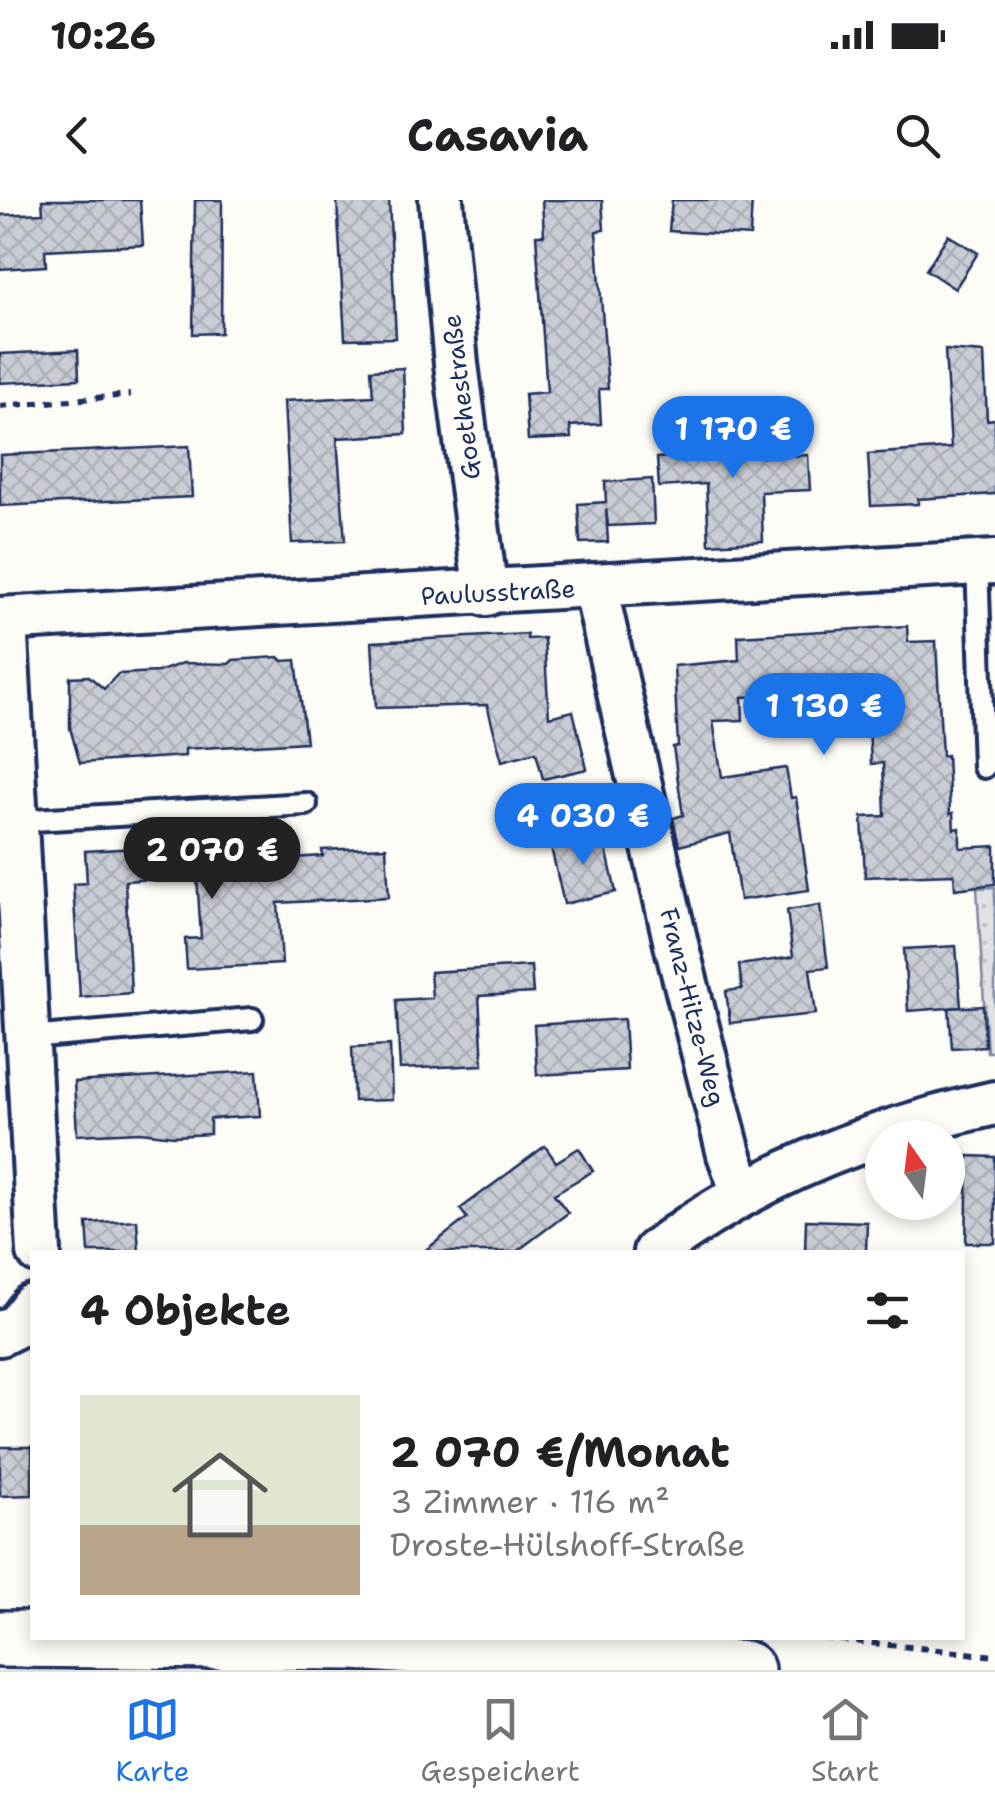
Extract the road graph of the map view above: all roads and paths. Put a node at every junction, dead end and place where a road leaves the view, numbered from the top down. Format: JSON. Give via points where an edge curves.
{"nodes":[{"id":1,"x":441,"y":200,"type":"edge"},
{"id":2,"x":130,"y":395,"type":"dead end"},
{"id":3,"x":0,"y":406,"type":"edge"},
{"id":4,"x":986,"y":563,"type":"edge"},
{"id":5,"x":595,"y":586,"type":"junction"},
{"id":6,"x":486,"y":594,"type":"junction"},
{"id":7,"x":2,"y":619,"type":"edge"},
{"id":8,"x":984,"y":768,"type":"dead end"},
{"id":9,"x":306,"y":804,"type":"dead end"},
{"id":10,"x":16,"y":821,"type":"junction"},
{"id":11,"x":252,"y":1019,"type":"dead end"},
{"id":12,"x":29,"y":1038,"type":"junction"},
{"id":13,"x":995,"y":1102,"type":"edge"},
{"id":14,"x":743,"y":1193,"type":"junction"},
{"id":15,"x":39,"y":1250,"type":"edge"},
{"id":16,"x":658,"y":1250,"type":"edge"},
{"id":17,"x":30,"y":1309,"type":"edge"},
{"id":18,"x":0,"y":1334,"type":"edge"},
{"id":19,"x":0,"y":1639,"type":"edge"},
{"id":20,"x":30,"y":1639,"type":"edge"},
{"id":21,"x":329,"y":1640,"type":"edge"},
{"id":22,"x":843,"y":1640,"type":"edge"},
{"id":23,"x":489,"y":1644,"type":"edge"},
{"id":24,"x":995,"y":1656,"type":"edge"},
{"id":25,"x":746,"y":1670,"type":"edge"}],
"edges":[{"from":1,"to":6,"type":"street","name":"Goethestraße"},
{"from":2,"to":3,"type":"path"},
{"from":4,"to":5,"type":"street","name":"Paulusstraße"},
{"from":4,"to":8,"type":"lane"},
{"from":5,"to":6,"type":"street","name":"Paulusstraße"},
{"from":5,"to":14,"type":"street","name":"Franz-Hitze-Weg","via":[[676,944]]},
{"from":6,"to":7,"type":"street","name":"Paulusstraße"},
{"from":7,"to":10,"type":"street"},
{"from":9,"to":10,"type":"lane"},
{"from":10,"to":12,"type":"street"},
{"from":11,"to":12,"type":"lane"},
{"from":12,"to":15,"type":"street"},
{"from":13,"to":14,"type":"street","via":[[837,1149]]},
{"from":14,"to":16,"type":"street"},
{"from":17,"to":18,"type":"street"},
{"from":19,"to":20,"type":"main road"},
{"from":21,"to":23,"type":"main road"},
{"from":22,"to":24,"type":"path"},
{"from":23,"to":25,"type":"main road"}]}
